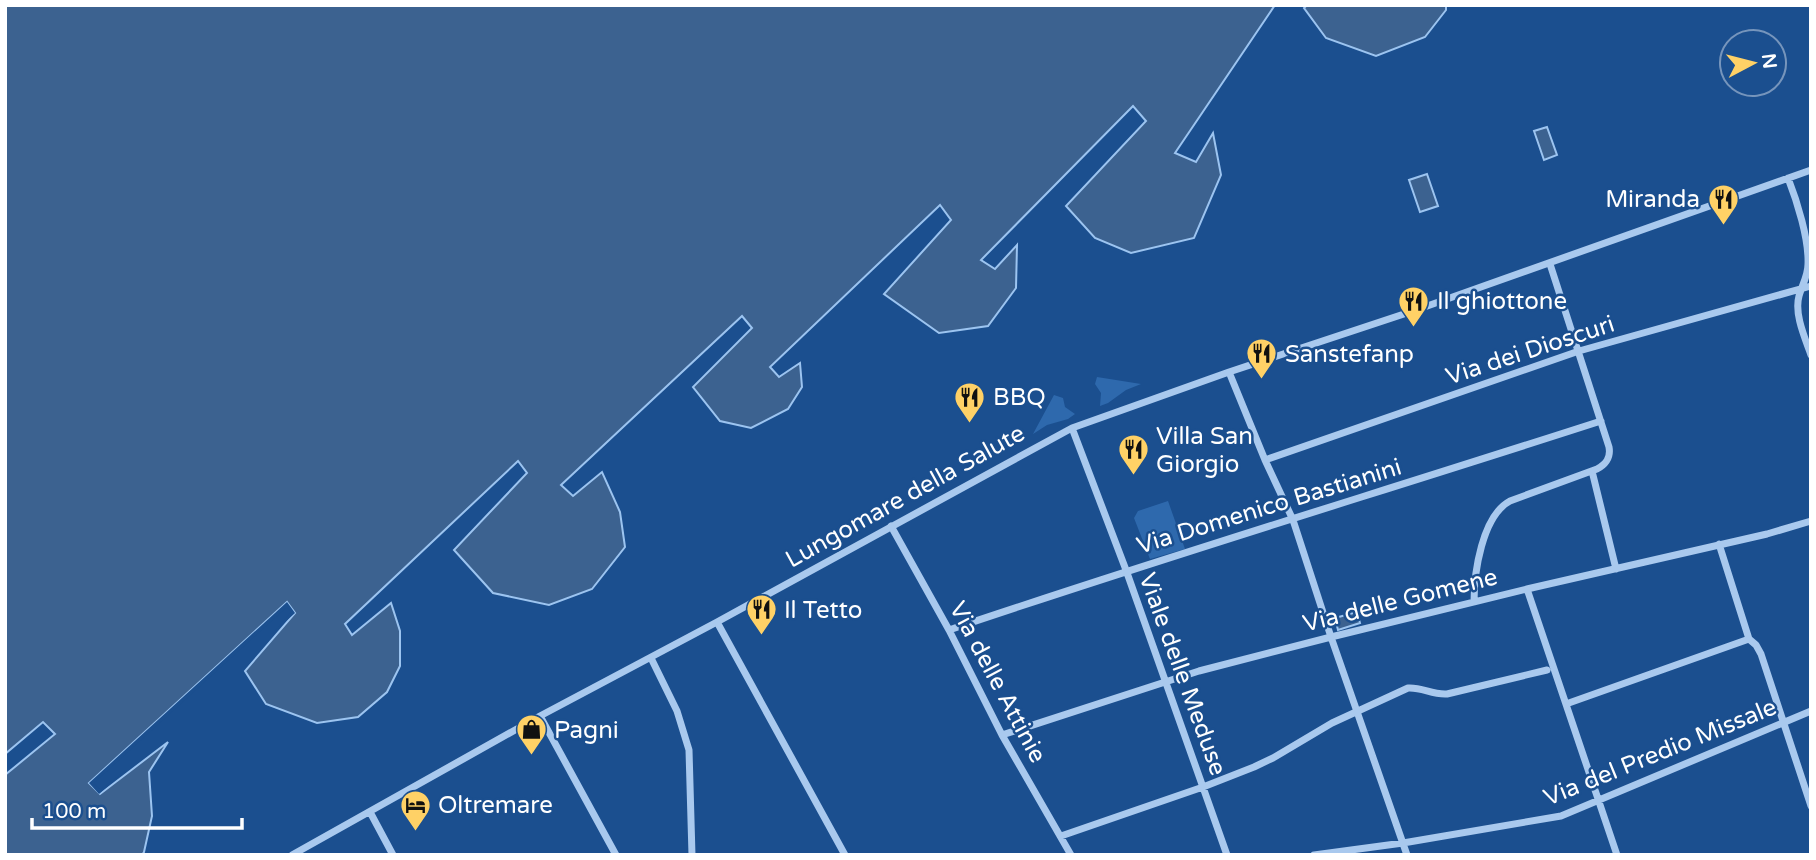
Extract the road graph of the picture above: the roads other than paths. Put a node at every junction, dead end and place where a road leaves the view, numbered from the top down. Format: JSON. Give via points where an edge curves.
{"nodes":[{"id":1,"x":1811,"y":170,"type":"edge"},
{"id":2,"x":1788,"y":178,"type":"junction"},
{"id":3,"x":1550,"y":264,"type":"junction"},
{"id":4,"x":1807,"y":287,"type":"edge"},
{"id":5,"x":1580,"y":351,"type":"junction"},
{"id":6,"x":1811,"y":355,"type":"edge"},
{"id":7,"x":1229,"y":372,"type":"junction"},
{"id":8,"x":1601,"y":421,"type":"junction"},
{"id":9,"x":1072,"y":428,"type":"junction"},
{"id":10,"x":1265,"y":460,"type":"junction"},
{"id":11,"x":1592,"y":471,"type":"junction"},
{"id":12,"x":1293,"y":520,"type":"junction"},
{"id":13,"x":1811,"y":521,"type":"edge"},
{"id":14,"x":891,"y":526,"type":"junction"},
{"id":15,"x":1719,"y":544,"type":"junction"},
{"id":16,"x":1616,"y":569,"type":"junction"},
{"id":17,"x":1126,"y":570,"type":"junction"},
{"id":18,"x":1527,"y":589,"type":"junction"},
{"id":19,"x":1474,"y":602,"type":"junction"},
{"id":20,"x":717,"y":622,"type":"junction"},
{"id":21,"x":949,"y":631,"type":"junction"},
{"id":22,"x":1331,"y":637,"type":"junction"},
{"id":23,"x":1748,"y":639,"type":"junction"},
{"id":24,"x":651,"y":657,"type":"junction"},
{"id":25,"x":1547,"y":670,"type":"dead end"},
{"id":26,"x":1166,"y":681,"type":"junction"},
{"id":27,"x":1566,"y":704,"type":"junction"},
{"id":28,"x":1357,"y":711,"type":"junction"},
{"id":29,"x":1811,"y":711,"type":"edge"},
{"id":30,"x":540,"y":716,"type":"junction"},
{"id":31,"x":1784,"y":723,"type":"junction"},
{"id":32,"x":1002,"y":735,"type":"junction"},
{"id":33,"x":1203,"y":787,"type":"junction"},
{"id":34,"x":1599,"y":801,"type":"junction"},
{"id":35,"x":1811,"y":806,"type":"edge"},
{"id":36,"x":370,"y":812,"type":"junction"},
{"id":37,"x":1061,"y":836,"type":"junction"},
{"id":38,"x":1403,"y":843,"type":"junction"},
{"id":39,"x":292,"y":855,"type":"edge"},
{"id":40,"x":393,"y":855,"type":"edge"},
{"id":41,"x":616,"y":855,"type":"edge"},
{"id":42,"x":692,"y":855,"type":"edge"},
{"id":43,"x":845,"y":855,"type":"edge"},
{"id":44,"x":1071,"y":855,"type":"edge"},
{"id":45,"x":1227,"y":855,"type":"edge"},
{"id":46,"x":1314,"y":855,"type":"edge"},
{"id":47,"x":1407,"y":855,"type":"edge"},
{"id":48,"x":1617,"y":855,"type":"edge"}],
"edges":[{"from":1,"to":2,"type":"street","name":"Lungomare della Salute"},
{"from":2,"to":3,"type":"street","name":"Lungomare della Salute"},
{"from":2,"to":4,"type":"street","via":[[1808,257]]},
{"from":3,"to":5,"type":"street"},
{"from":3,"to":7,"type":"street","name":"Lungomare della Salute"},
{"from":4,"to":5,"type":"street","name":"Via dei Dioscuri"},
{"from":4,"to":6,"type":"street","via":[[1799,295],[1799,310]]},
{"from":5,"to":8,"type":"street"},
{"from":5,"to":10,"type":"street","name":"Via dei Dioscuri"},
{"from":7,"to":9,"type":"street","name":"Lungomare della Salute"},
{"from":7,"to":10,"type":"street"},
{"from":8,"to":11,"type":"street","via":[[1610,454],[1605,464]]},
{"from":8,"to":12,"type":"street","name":"Via Domenico Bastianini"},
{"from":9,"to":14,"type":"street","name":"Lungomare della Salute"},
{"from":9,"to":17,"type":"street","name":"Viale delle Meduse"},
{"from":10,"to":12,"type":"street"},
{"from":11,"to":16,"type":"street"},
{"from":11,"to":19,"type":"street","via":[[1498,509],[1476,566]]},
{"from":12,"to":17,"type":"street","name":"Via Domenico Bastianini"},
{"from":12,"to":22,"type":"street"},
{"from":13,"to":15,"type":"street","name":"Via delle Gomene"},
{"from":14,"to":20,"type":"street","name":"Lungomare della Salute"},
{"from":14,"to":21,"type":"street","name":"Via delle Attinie"},
{"from":15,"to":16,"type":"street","name":"Via delle Gomene"},
{"from":15,"to":23,"type":"street"},
{"from":16,"to":18,"type":"street","name":"Via delle Gomene"},
{"from":17,"to":21,"type":"street","name":"Via Domenico Bastianini"},
{"from":17,"to":26,"type":"street","name":"Viale delle Meduse"},
{"from":18,"to":19,"type":"street","name":"Via delle Gomene"},
{"from":18,"to":27,"type":"street"},
{"from":19,"to":22,"type":"street","name":"Via delle Gomene"},
{"from":20,"to":24,"type":"street","name":"Lungomare della Salute"},
{"from":20,"to":43,"type":"street"},
{"from":21,"to":32,"type":"street","name":"Via delle Attinie"},
{"from":22,"to":26,"type":"street","name":"Via delle Gomene"},
{"from":22,"to":28,"type":"street"},
{"from":23,"to":27,"type":"street"},
{"from":23,"to":31,"type":"street","via":[[1759,649]]},
{"from":24,"to":30,"type":"street","name":"Lungomare della Salute"},
{"from":24,"to":42,"type":"street","via":[[677,711],[689,750]]},
{"from":25,"to":28,"type":"street","via":[[1447,694],[1408,688]]},
{"from":26,"to":32,"type":"street","name":"Via delle Gomene"},
{"from":26,"to":33,"type":"street","name":"Viale delle Meduse"},
{"from":27,"to":34,"type":"street"},
{"from":28,"to":33,"type":"street","via":[[1268,760]]},
{"from":28,"to":38,"type":"street"},
{"from":29,"to":31,"type":"street","name":"Via del Predio Missale"},
{"from":30,"to":36,"type":"street","name":"Lungomare della Salute"},
{"from":30,"to":41,"type":"street"},
{"from":31,"to":34,"type":"street","name":"Via del Predio Missale"},
{"from":31,"to":35,"type":"street"},
{"from":32,"to":37,"type":"street","name":"Via delle Attinie"},
{"from":33,"to":37,"type":"street"},
{"from":33,"to":45,"type":"street","name":"Viale delle Meduse"},
{"from":34,"to":38,"type":"street","name":"Via del Predio Missale","via":[[1544,820]]},
{"from":34,"to":48,"type":"street"},
{"from":36,"to":39,"type":"street","name":"Lungomare della Salute"},
{"from":36,"to":40,"type":"street"},
{"from":37,"to":44,"type":"street","name":"Via delle Attinie"},
{"from":38,"to":46,"type":"street","name":"Via del Predio Missale"},
{"from":38,"to":47,"type":"street"}]}
